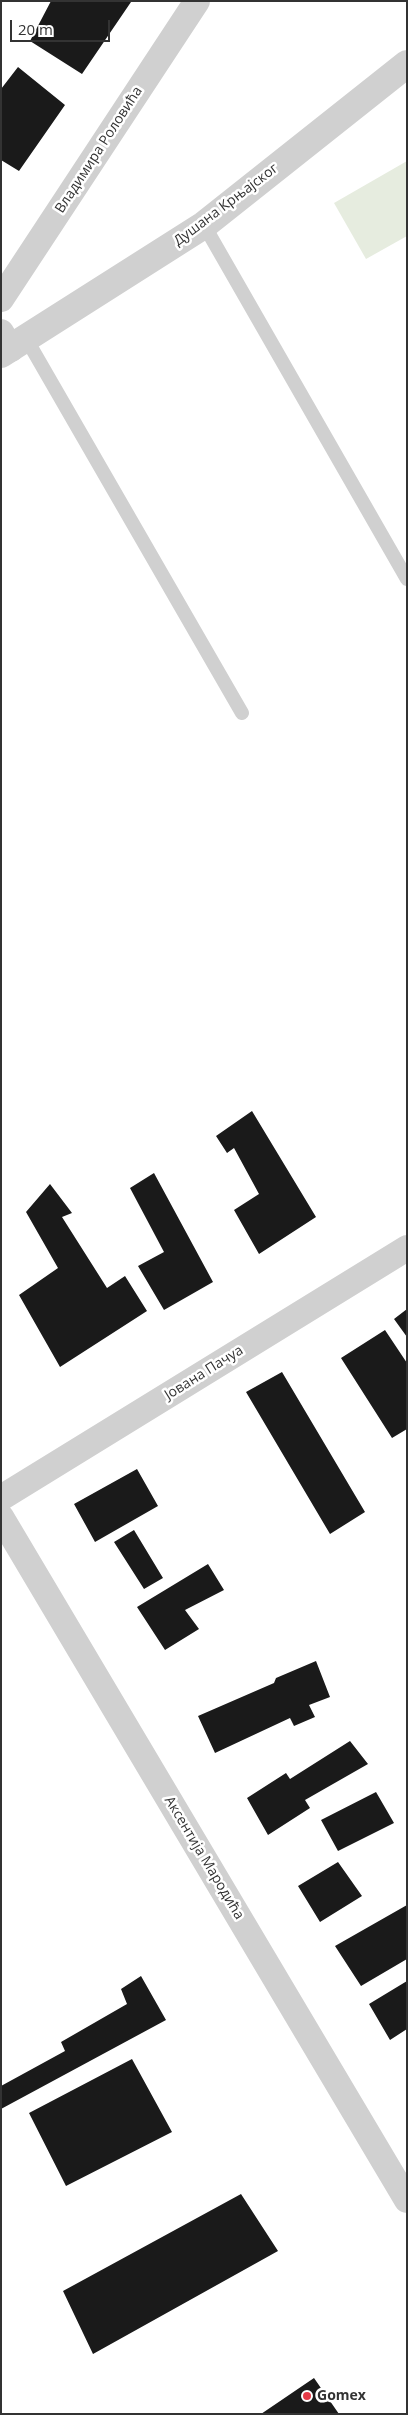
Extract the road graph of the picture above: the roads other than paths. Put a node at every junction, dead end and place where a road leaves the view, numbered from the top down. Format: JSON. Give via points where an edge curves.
{"nodes":[{"id":1,"x":197,"y":1,"type":"edge"},
{"id":2,"x":407,"y":64,"type":"edge"},
{"id":3,"x":204,"y":225,"type":"junction"},
{"id":4,"x":1,"y":300,"type":"edge"},
{"id":5,"x":10,"y":344,"type":"edge"},
{"id":6,"x":407,"y":579,"type":"edge"},
{"id":7,"x":242,"y":713,"type":"dead end"},
{"id":8,"x":407,"y":1248,"type":"edge"},
{"id":9,"x":1,"y":1498,"type":"edge"},
{"id":10,"x":1,"y":1517,"type":"edge"},
{"id":11,"x":407,"y":2200,"type":"edge"}],
"edges":[{"from":1,"to":4,"type":"street","name":"Владимира Роловића"},
{"from":2,"to":3,"type":"street","name":"Душана Крњајског"},
{"from":3,"to":5,"type":"street","name":"Душана Крњајског"},
{"from":3,"to":6,"type":"lane"},
{"from":5,"to":7,"type":"lane"},
{"from":8,"to":9,"type":"street","name":"Јована Пачуа"},
{"from":10,"to":11,"type":"street","name":"Аксентија Мародића"}]}
